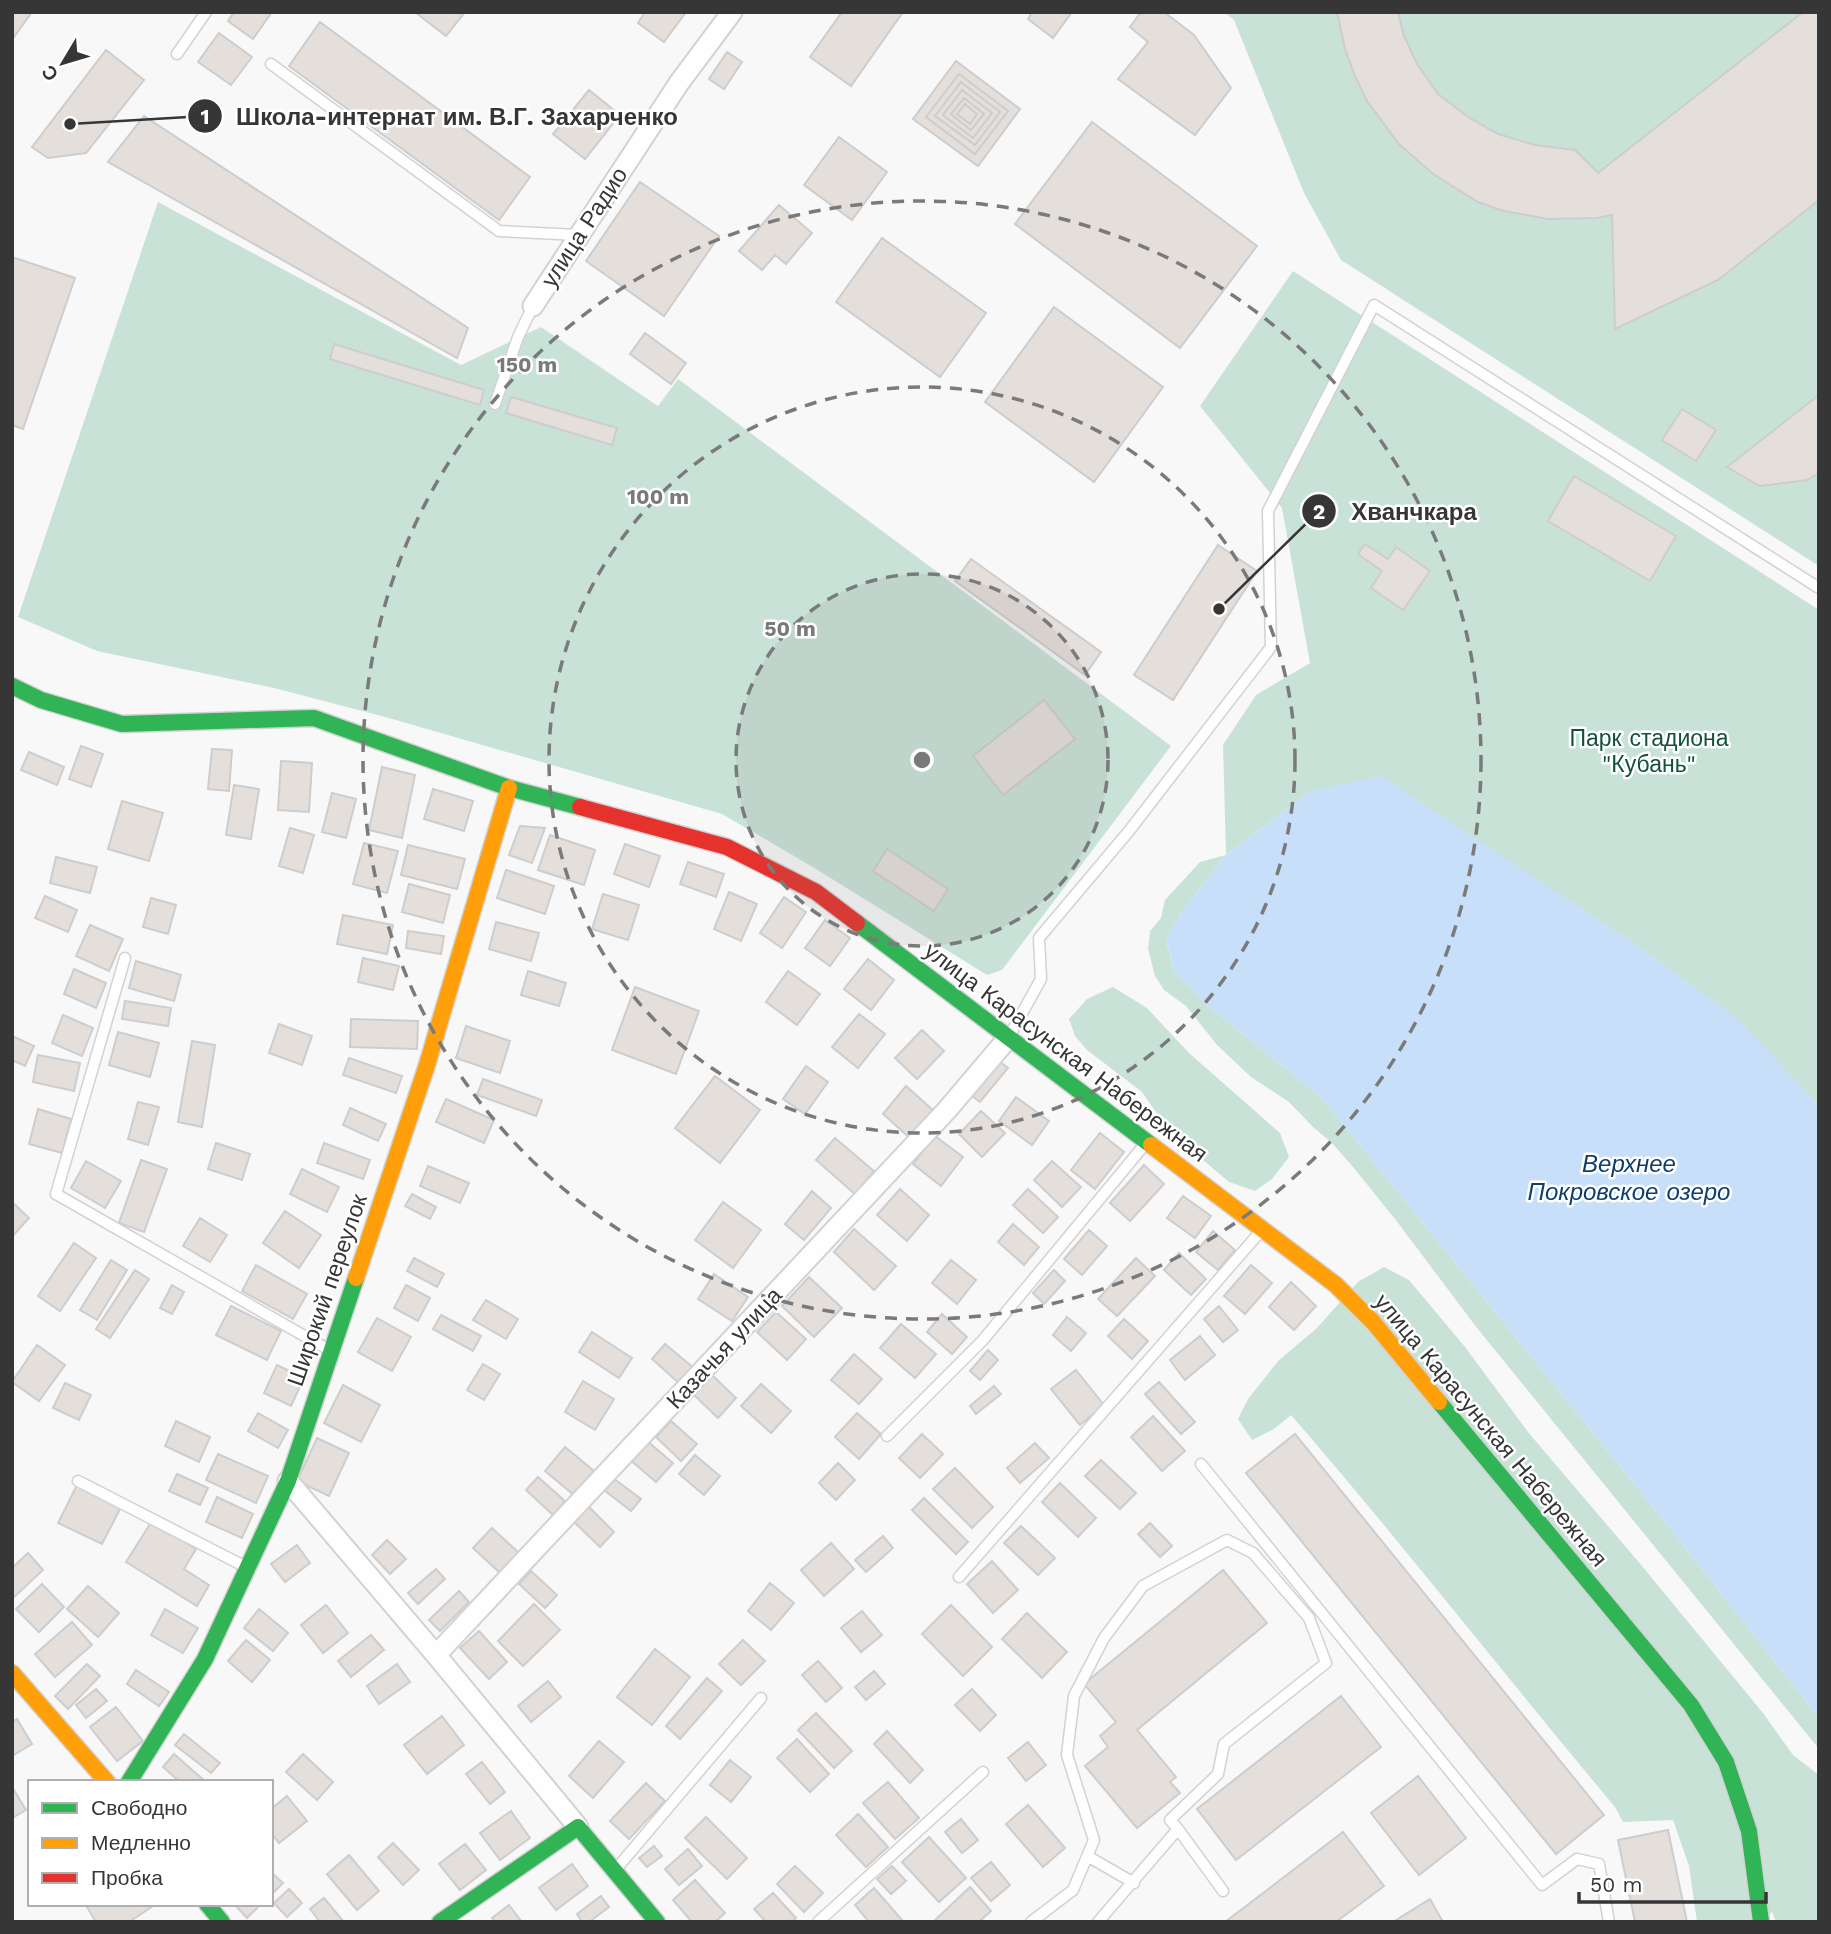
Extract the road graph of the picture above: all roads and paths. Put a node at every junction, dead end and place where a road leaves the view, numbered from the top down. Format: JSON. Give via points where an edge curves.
{"nodes":[{"id":1,"x":206,"y":12,"type":"edge"},
{"id":2,"x":732,"y":12,"type":"edge"},
{"id":3,"x":177,"y":54,"type":"dead end"},
{"id":4,"x":271,"y":64,"type":"dead end"},
{"id":5,"x":578,"y":235,"type":"junction"},
{"id":6,"x":533,"y":306,"type":"joint"},
{"id":7,"x":495,"y":404,"type":"dead end"},
{"id":8,"x":1819,"y":588,"type":"edge"},
{"id":9,"x":12,"y":685,"type":"edge"},
{"id":10,"x":509,"y":788,"type":"junction"},
{"id":11,"x":125,"y":958,"type":"dead end"},
{"id":12,"x":1008,"y":1038,"type":"junction"},
{"id":13,"x":1147,"y":1143,"type":"junction"},
{"id":14,"x":1263,"y":1228,"type":"junction"},
{"id":15,"x":330,"y":1350,"type":"junction"},
{"id":16,"x":887,"y":1436,"type":"dead end"},
{"id":17,"x":1201,"y":1464,"type":"dead end"},
{"id":18,"x":288,"y":1481,"type":"junction"},
{"id":19,"x":78,"y":1482,"type":"dead end"},
{"id":20,"x":248,"y":1567,"type":"junction"},
{"id":21,"x":959,"y":1577,"type":"dead end"},
{"id":22,"x":436,"y":1655,"type":"junction"},
{"id":23,"x":12,"y":1673,"type":"edge"},
{"id":24,"x":761,"y":1698,"type":"dead end"},
{"id":25,"x":983,"y":1772,"type":"dead end"},
{"id":26,"x":105,"y":1780,"type":"edge"},
{"id":27,"x":131,"y":1780,"type":"edge"},
{"id":28,"x":578,"y":1828,"type":"junction"},
{"id":29,"x":1178,"y":1829,"type":"junction"},
{"id":30,"x":1089,"y":1857,"type":"junction"},
{"id":31,"x":615,"y":1871,"type":"junction"},
{"id":32,"x":1133,"y":1883,"type":"junction"},
{"id":33,"x":1223,"y":1891,"type":"dead end"},
{"id":34,"x":209,"y":1906,"type":"edge"},
{"id":35,"x":222,"y":1922,"type":"edge"},
{"id":36,"x":440,"y":1922,"type":"edge"},
{"id":37,"x":657,"y":1922,"type":"edge"},
{"id":38,"x":818,"y":1922,"type":"edge"},
{"id":39,"x":1031,"y":1922,"type":"edge"},
{"id":40,"x":1098,"y":1922,"type":"edge"},
{"id":41,"x":1609,"y":1922,"type":"edge"},
{"id":42,"x":1761,"y":1922,"type":"edge"}],
"edges":[{"from":1,"to":3,"type":"lane"},
{"from":2,"to":5,"type":"street","name":"улица Радио"},
{"from":4,"to":5,"type":"lane","via":[[499,231]]},
{"from":5,"to":6,"type":"street","name":"улица Радио"},
{"from":6,"to":7,"type":"lane"},
{"from":8,"to":12,"type":"lane","via":[[1374,305],[1268,511],[1271,647],[1129,831],[1039,938],[1041,979]]},
{"from":9,"to":10,"type":"street","name":"улица Карасунская Набережная","via":[[41,700],[122,724],[314,718]]},
{"from":10,"to":12,"type":"street","name":"улица Карасунская Набережная","via":[[727,847],[816,892]]},
{"from":10,"to":15,"type":"street","name":"Широкий переулок","via":[[427,1065]]},
{"from":11,"to":15,"type":"lane","via":[[56,1194]]},
{"from":12,"to":13,"type":"street","name":"улица Карасунская Набережная"},
{"from":12,"to":22,"type":"street","name":"Казачья улица","via":[[947,1110]]},
{"from":13,"to":14,"type":"street","name":"улица Карасунская Набережная"},
{"from":13,"to":16,"type":"lane","via":[[983,1340]]},
{"from":14,"to":21,"type":"lane"},
{"from":14,"to":42,"type":"street","name":"улица Карасунская Набережная","via":[[1336,1285],[1373,1322],[1691,1705],[1726,1762],[1749,1831]]},
{"from":15,"to":18,"type":"street","name":"Широкий переулок"},
{"from":17,"to":41,"type":"lane","via":[[1542,1885],[1577,1859],[1599,1864]]},
{"from":18,"to":20,"type":"street","name":"Широкий переулок"},
{"from":18,"to":22,"type":"street"},
{"from":19,"to":20,"type":"lane"},
{"from":20,"to":27,"type":"street","name":"Широкий переулок","via":[[205,1659]]},
{"from":22,"to":28,"type":"street"},
{"from":23,"to":26,"type":"street"},
{"from":24,"to":31,"type":"lane"},
{"from":25,"to":38,"type":"lane"},
{"from":28,"to":31,"type":"street"},
{"from":28,"to":36,"type":"street"},
{"from":29,"to":30,"type":"lane","via":[[1170,1820],[1217,1774],[1224,1744],[1326,1663],[1309,1618],[1253,1553],[1227,1540],[1143,1586],[1104,1638],[1074,1696],[1067,1755],[1094,1840]]},
{"from":29,"to":32,"type":"lane"},
{"from":29,"to":33,"type":"lane"},
{"from":30,"to":32,"type":"lane"},
{"from":30,"to":39,"type":"lane","via":[[1073,1890]]},
{"from":31,"to":37,"type":"street"},
{"from":32,"to":40,"type":"lane"},
{"from":34,"to":35,"type":"street"}]}
